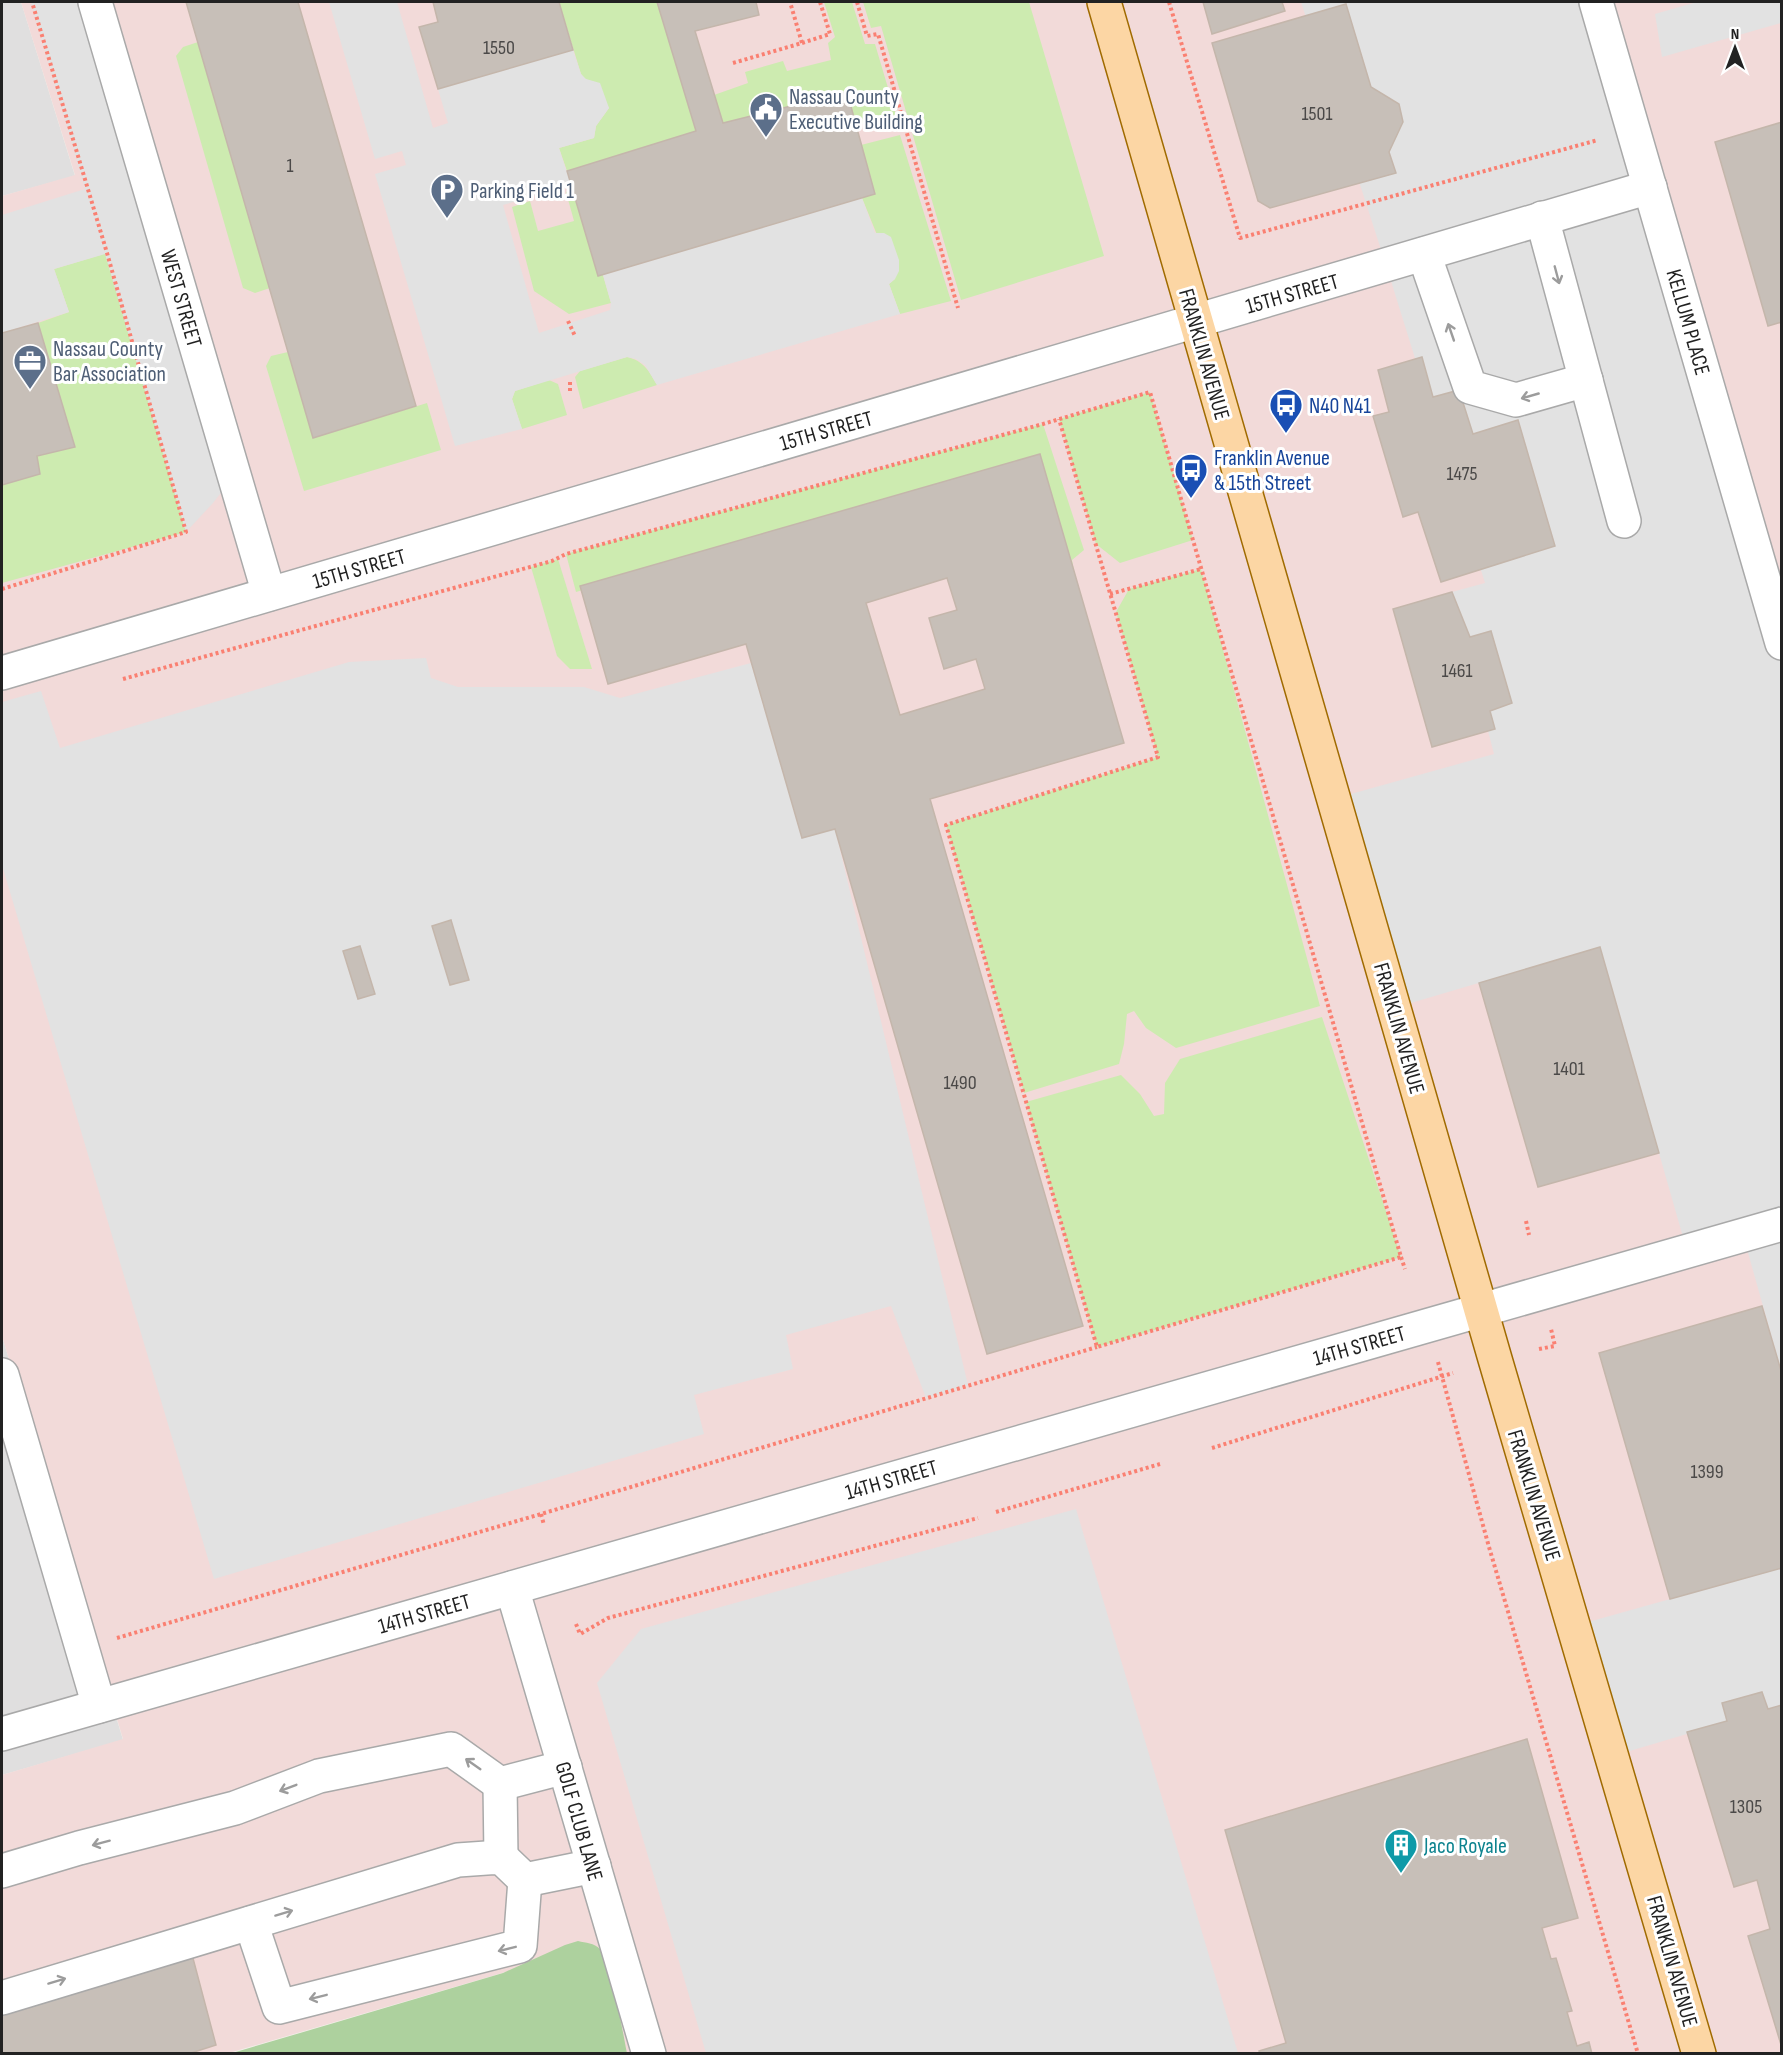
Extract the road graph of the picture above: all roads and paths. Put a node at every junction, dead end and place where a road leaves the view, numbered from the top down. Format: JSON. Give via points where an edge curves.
{"nodes":[{"id":1,"x":32,"y":2,"type":"edge"},
{"id":2,"x":95,"y":2,"type":"edge"},
{"id":3,"x":789,"y":2,"type":"edge"},
{"id":4,"x":820,"y":2,"type":"edge"},
{"id":5,"x":857,"y":2,"type":"edge"},
{"id":6,"x":1104,"y":2,"type":"edge"},
{"id":7,"x":1169,"y":2,"type":"edge"},
{"id":8,"x":1596,"y":2,"type":"edge"},
{"id":9,"x":802,"y":43,"type":"junction"},
{"id":10,"x":733,"y":63,"type":"dead end"},
{"id":11,"x":1633,"y":130,"type":"junction"},
{"id":12,"x":1650,"y":187,"type":"junction"},
{"id":13,"x":1542,"y":218,"type":"junction"},
{"id":14,"x":1424,"y":254,"type":"junction"},
{"id":15,"x":958,"y":308,"type":"dead end"},
{"id":16,"x":568,"y":321,"type":"dead end"},
{"id":17,"x":1196,"y":321,"type":"junction"},
{"id":18,"x":575,"y":336,"type":"dead end"},
{"id":19,"x":1586,"y":380,"type":"junction"},
{"id":20,"x":570,"y":382,"type":"dead end"},
{"id":21,"x":570,"y":391,"type":"dead end"},
{"id":22,"x":1059,"y":419,"type":"junction"},
{"id":23,"x":1624,"y":521,"type":"dead end"},
{"id":24,"x":1201,"y":569,"type":"junction"},
{"id":25,"x":2,"y":589,"type":"edge"},
{"id":26,"x":269,"y":594,"type":"junction"},
{"id":27,"x":1110,"y":594,"type":"junction"},
{"id":28,"x":1782,"y":643,"type":"edge"},
{"id":29,"x":2,"y":673,"type":"edge"},
{"id":30,"x":114,"y":681,"type":"dead end"},
{"id":31,"x":1526,"y":1221,"type":"dead end"},
{"id":32,"x":1782,"y":1224,"type":"edge"},
{"id":33,"x":1530,"y":1235,"type":"dead end"},
{"id":34,"x":1401,"y":1257,"type":"junction"},
{"id":35,"x":1406,"y":1269,"type":"dead end"},
{"id":36,"x":1481,"y":1310,"type":"junction"},
{"id":37,"x":1551,"y":1329,"type":"dead end"},
{"id":38,"x":1097,"y":1347,"type":"junction"},
{"id":39,"x":1539,"y":1349,"type":"dead end"},
{"id":40,"x":1438,"y":1362,"type":"dead end"},
{"id":41,"x":1453,"y":1373,"type":"dead end"},
{"id":42,"x":2,"y":1375,"type":"edge"},
{"id":43,"x":1442,"y":1377,"type":"junction"},
{"id":44,"x":1212,"y":1448,"type":"dead end"},
{"id":45,"x":1160,"y":1464,"type":"dead end"},
{"id":46,"x":996,"y":1512,"type":"dead end"},
{"id":47,"x":541,"y":1514,"type":"junction"},
{"id":48,"x":978,"y":1518,"type":"dead end"},
{"id":49,"x":544,"y":1525,"type":"dead end"},
{"id":50,"x":512,"y":1588,"type":"junction"},
{"id":51,"x":576,"y":1624,"type":"dead end"},
{"id":52,"x":82,"y":1648,"type":"junction"},
{"id":53,"x":99,"y":1706,"type":"junction"},
{"id":54,"x":2,"y":1734,"type":"edge"},
{"id":55,"x":565,"y":1767,"type":"junction"},
{"id":56,"x":500,"y":1784,"type":"junction"},
{"id":57,"x":501,"y":1857,"type":"junction"},
{"id":58,"x":594,"y":1866,"type":"junction"},
{"id":59,"x":2,"y":1871,"type":"edge"},
{"id":60,"x":525,"y":1880,"type":"junction"},
{"id":61,"x":251,"y":1923,"type":"junction"},
{"id":62,"x":2,"y":1998,"type":"edge"},
{"id":63,"x":649,"y":2054,"type":"edge"},
{"id":64,"x":1638,"y":2054,"type":"edge"},
{"id":65,"x":1700,"y":2054,"type":"edge"}],
"edges":[{"from":1,"to":25,"type":"path","via":[[186,532]]},
{"from":2,"to":26,"type":"street","name":"WEST STREET"},
{"from":3,"to":9,"type":"path"},
{"from":4,"to":9,"type":"path","via":[[830,34]]},
{"from":5,"to":15,"type":"path","via":[[867,36],[878,34]]},
{"from":6,"to":17,"type":"main road","name":"FRANKLIN AVENUE"},
{"from":7,"to":11,"type":"path","via":[[1240,238]]},
{"from":8,"to":11,"type":"street","name":"KELLUM PLACE"},
{"from":9,"to":10,"type":"path"},
{"from":11,"to":12,"type":"street","name":"KELLUM PLACE"},
{"from":12,"to":13,"type":"street","name":"15TH STREET"},
{"from":12,"to":28,"type":"street","name":"KELLUM PLACE"},
{"from":13,"to":14,"type":"street","name":"15TH STREET"},
{"from":13,"to":19,"type":"street","one_way":true},
{"from":14,"to":17,"type":"street","name":"15TH STREET"},
{"from":19,"to":14,"type":"street","one_way":true,"via":[[1516,400],[1470,387]]},
{"from":16,"to":18,"type":"path"},
{"from":17,"to":26,"type":"street","name":"15TH STREET"},
{"from":17,"to":36,"type":"main road","name":"FRANKLIN AVENUE"},
{"from":19,"to":23,"type":"street"},
{"from":20,"to":21,"type":"path"},
{"from":22,"to":24,"type":"path","via":[[1150,392]]},
{"from":22,"to":27,"type":"path"},
{"from":22,"to":30,"type":"path"},
{"from":24,"to":27,"type":"path"},
{"from":24,"to":34,"type":"path"},
{"from":26,"to":29,"type":"street","name":"15TH STREET"},
{"from":27,"to":38,"type":"path","via":[[1158,757],[946,825]]},
{"from":31,"to":33,"type":"path"},
{"from":32,"to":36,"type":"street","name":"14TH STREET"},
{"from":34,"to":35,"type":"path"},
{"from":34,"to":38,"type":"path"},
{"from":36,"to":50,"type":"street","name":"14TH STREET"},
{"from":36,"to":65,"type":"main road","name":"FRANKLIN AVENUE"},
{"from":37,"to":39,"type":"path","via":[[1555,1346]]},
{"from":38,"to":47,"type":"path"},
{"from":40,"to":43,"type":"path"},
{"from":41,"to":43,"type":"path"},
{"from":42,"to":52,"type":"street"},
{"from":43,"to":44,"type":"path"},
{"from":43,"to":64,"type":"path"},
{"from":45,"to":46,"type":"path"},
{"from":47,"to":49,"type":"path"},
{"from":47,"to":52,"type":"path"},
{"from":48,"to":51,"type":"path","via":[[608,1618],[580,1634]]},
{"from":50,"to":53,"type":"street","name":"14TH STREET"},
{"from":50,"to":55,"type":"street","name":"GOLF CLUB LANE"},
{"from":52,"to":53,"type":"street"},
{"from":53,"to":54,"type":"street","name":"14TH STREET"},
{"from":55,"to":56,"type":"street"},
{"from":55,"to":58,"type":"street","name":"GOLF CLUB LANE"},
{"from":56,"to":57,"type":"street"},
{"from":56,"to":59,"type":"street","one_way":true,"via":[[451,1749],[319,1776],[235,1808]]},
{"from":57,"to":60,"type":"street"},
{"from":61,"to":57,"type":"street","one_way":true,"via":[[458,1860]]},
{"from":58,"to":60,"type":"street"},
{"from":58,"to":63,"type":"street","name":"GOLF CLUB LANE"},
{"from":60,"to":61,"type":"street","one_way":true,"via":[[520,1946],[279,2007]]},
{"from":62,"to":61,"type":"street","one_way":true}]}
